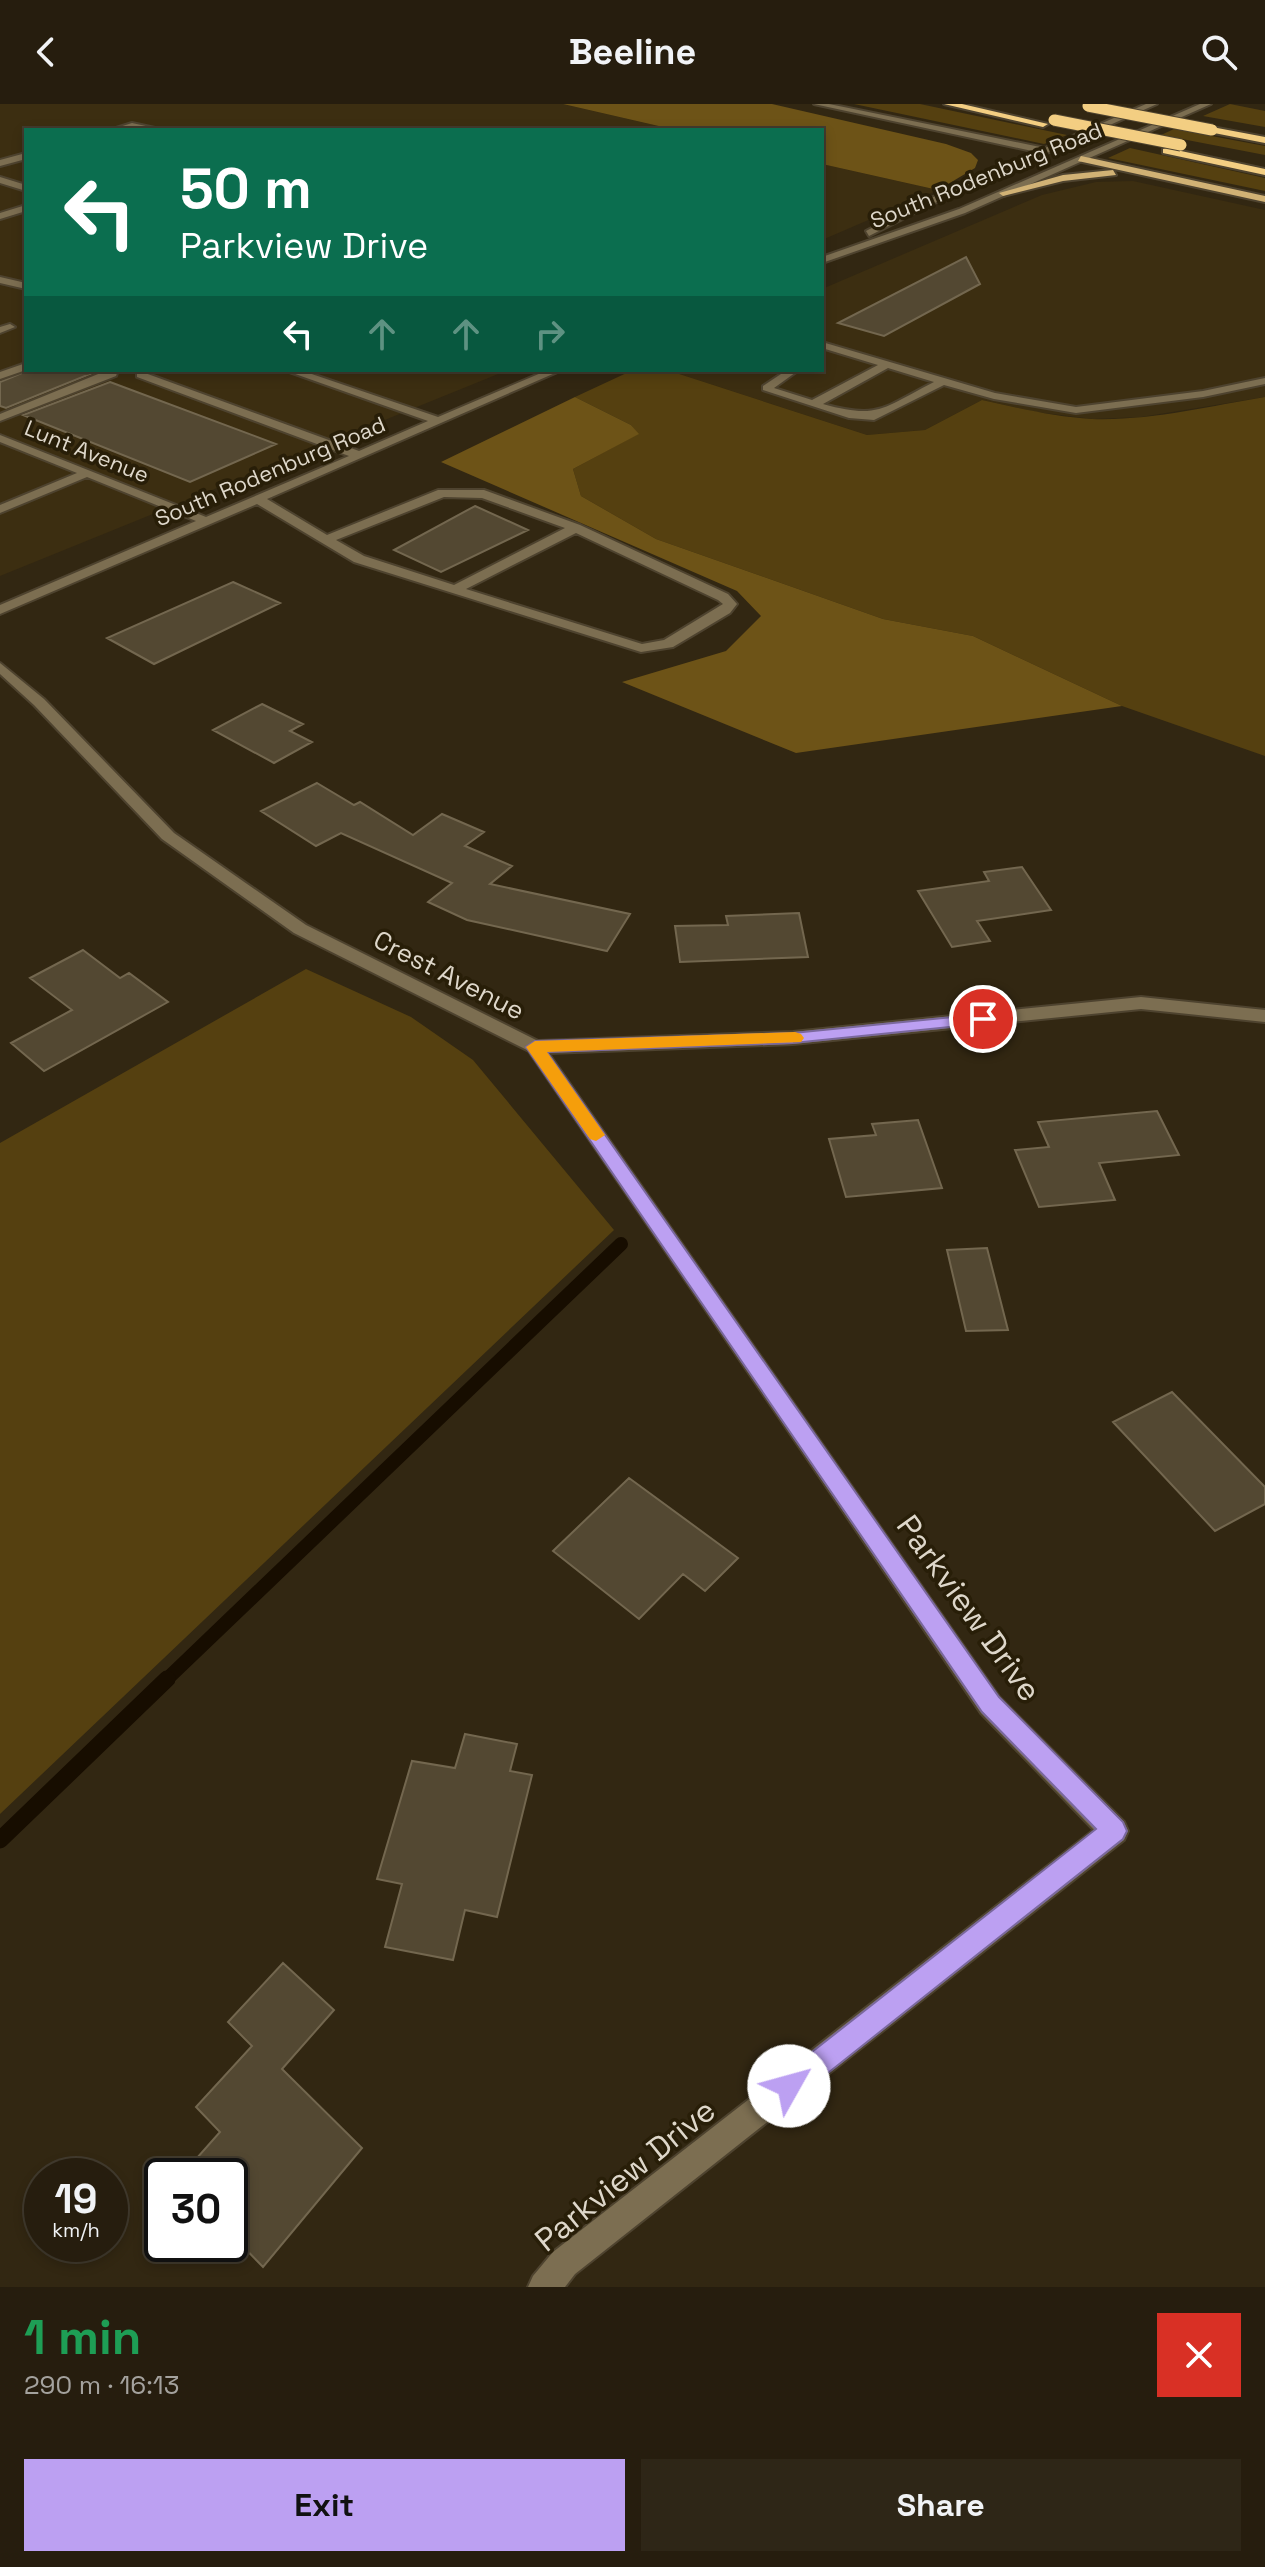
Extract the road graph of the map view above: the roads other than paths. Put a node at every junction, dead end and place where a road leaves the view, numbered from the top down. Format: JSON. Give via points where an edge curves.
{"nodes":[{"id":1,"x":818,"y":104,"type":"edge"},
{"id":2,"x":949,"y":104,"type":"edge"},
{"id":3,"x":974,"y":104,"type":"edge"},
{"id":4,"x":1114,"y":104,"type":"edge"},
{"id":5,"x":1153,"y":104,"type":"edge"},
{"id":6,"x":1207,"y":104,"type":"edge"},
{"id":7,"x":1083,"y":105,"type":"edge"},
{"id":8,"x":1049,"y":122,"type":"junction"},
{"id":9,"x":919,"y":125,"type":"junction"},
{"id":10,"x":121,"y":128,"type":"edge"},
{"id":11,"x":144,"y":128,"type":"edge"},
{"id":12,"x":1265,"y":131,"type":"edge"},
{"id":13,"x":1265,"y":140,"type":"edge"},
{"id":14,"x":990,"y":150,"type":"dead end"},
{"id":15,"x":1044,"y":151,"type":"junction"},
{"id":16,"x":24,"y":157,"type":"edge"},
{"id":17,"x":1081,"y":159,"type":"junction"},
{"id":18,"x":1001,"y":161,"type":"dead end"},
{"id":19,"x":1265,"y":161,"type":"edge"},
{"id":20,"x":0,"y":163,"type":"edge"},
{"id":21,"x":996,"y":172,"type":"junction"},
{"id":22,"x":1265,"y":172,"type":"edge"},
{"id":23,"x":1146,"y":174,"type":"junction"},
{"id":24,"x":1,"y":181,"type":"edge"},
{"id":25,"x":24,"y":187,"type":"edge"},
{"id":26,"x":1003,"y":193,"type":"junction"},
{"id":27,"x":1265,"y":199,"type":"edge"},
{"id":28,"x":24,"y":215,"type":"edge"},
{"id":29,"x":24,"y":215,"type":"edge"},
{"id":30,"x":0,"y":216,"type":"edge"},
{"id":31,"x":0,"y":224,"type":"edge"},
{"id":32,"x":824,"y":258,"type":"edge"},
{"id":33,"x":824,"y":258,"type":"edge"},
{"id":34,"x":0,"y":280,"type":"edge"},
{"id":35,"x":24,"y":286,"type":"edge"},
{"id":36,"x":825,"y":349,"type":"edge"},
{"id":37,"x":887,"y":364,"type":"junction"},
{"id":38,"x":24,"y":367,"type":"edge"},
{"id":39,"x":112,"y":372,"type":"edge"},
{"id":40,"x":295,"y":372,"type":"edge"},
{"id":41,"x":552,"y":372,"type":"edge"},
{"id":42,"x":791,"y":372,"type":"edge"},
{"id":43,"x":141,"y":375,"type":"dead end"},
{"id":44,"x":0,"y":376,"type":"edge"},
{"id":45,"x":943,"y":381,"type":"junction"},
{"id":46,"x":1265,"y":381,"type":"edge"},
{"id":47,"x":814,"y":404,"type":"junction"},
{"id":48,"x":0,"y":418,"type":"edge"},
{"id":49,"x":438,"y":421,"type":"junction"},
{"id":50,"x":0,"y":438,"type":"edge"},
{"id":51,"x":358,"y":455,"type":"junction"},
{"id":52,"x":87,"y":473,"type":"junction"},
{"id":53,"x":256,"y":498,"type":"junction"},
{"id":54,"x":0,"y":509,"type":"edge"},
{"id":55,"x":204,"y":520,"type":"junction"},
{"id":56,"x":576,"y":528,"type":"junction"},
{"id":57,"x":328,"y":539,"type":"junction"},
{"id":58,"x":453,"y":590,"type":"junction"},
{"id":59,"x":0,"y":610,"type":"edge"},
{"id":60,"x":0,"y":667,"type":"edge"},
{"id":61,"x":1265,"y":1016,"type":"edge"},
{"id":62,"x":535,"y":1047,"type":"junction"},
{"id":63,"x":544,"y":2287,"type":"edge"}],
"edges":[{"from":1,"to":9,"type":"street"},
{"from":2,"to":8,"type":"highway"},
{"from":3,"to":8,"type":"highway"},
{"from":4,"to":12,"type":"highway"},
{"from":5,"to":15,"type":"street","name":"South Rodenburg Road"},
{"from":6,"to":17,"type":"street","name":"South Rodenburg Road"},
{"from":7,"to":13,"type":"highway","bridge":true},
{"from":8,"to":19,"type":"highway","bridge":true},
{"from":8,"to":22,"type":"highway"},
{"from":9,"to":14,"type":"street"},
{"from":9,"to":15,"type":"street"},
{"from":10,"to":11,"type":"street"},
{"from":15,"to":17,"type":"street"},
{"from":15,"to":21,"type":"street","name":"South Rodenburg Road"},
{"from":16,"to":20,"type":"street"},
{"from":17,"to":23,"type":"main road"},
{"from":17,"to":26,"type":"street","name":"South Rodenburg Road"},
{"from":18,"to":21,"type":"street"},
{"from":21,"to":32,"type":"street","name":"South Rodenburg Road"},
{"from":23,"to":26,"type":"main road","via":[[1063,178]]},
{"from":23,"to":27,"type":"main road"},
{"from":24,"to":25,"type":"street"},
{"from":26,"to":33,"type":"street","name":"South Rodenburg Road"},
{"from":28,"to":30,"type":"street"},
{"from":29,"to":31,"type":"street"},
{"from":34,"to":35,"type":"street"},
{"from":36,"to":37,"type":"street"},
{"from":37,"to":45,"type":"street"},
{"from":37,"to":47,"type":"street"},
{"from":38,"to":44,"type":"street"},
{"from":39,"to":48,"type":"street"},
{"from":40,"to":49,"type":"street"},
{"from":41,"to":49,"type":"street","name":"South Rodenburg Road"},
{"from":42,"to":47,"type":"street","via":[[767,388]]},
{"from":43,"to":51,"type":"street"},
{"from":45,"to":46,"type":"street","via":[[1076,410]]},
{"from":45,"to":47,"type":"street","via":[[874,417]]},
{"from":49,"to":51,"type":"street","name":"South Rodenburg Road"},
{"from":50,"to":52,"type":"street","name":"Lunt Avenue"},
{"from":51,"to":53,"type":"street","name":"South Rodenburg Road"},
{"from":52,"to":54,"type":"street"},
{"from":52,"to":55,"type":"street","name":"Lunt Avenue"},
{"from":53,"to":55,"type":"street","name":"South Rodenburg Road"},
{"from":53,"to":57,"type":"street"},
{"from":55,"to":59,"type":"street","name":"South Rodenburg Road"},
{"from":56,"to":57,"type":"street","via":[[484,494],[442,493]]},
{"from":56,"to":58,"type":"street"},
{"from":56,"to":58,"type":"street","via":[[730,604],[668,644],[641,648]]},
{"from":57,"to":58,"type":"street","via":[[359,559]]},
{"from":60,"to":62,"type":"street","name":"Crest Avenue","via":[[180,844],[300,929]]},
{"from":61,"to":62,"type":"street","name":"Crest Avenue","via":[[1141,1003],[793,1038]]},
{"from":62,"to":63,"type":"street","name":"Parkview Drive","via":[[990,1705],[1114,1831],[564,2263]]}]}
